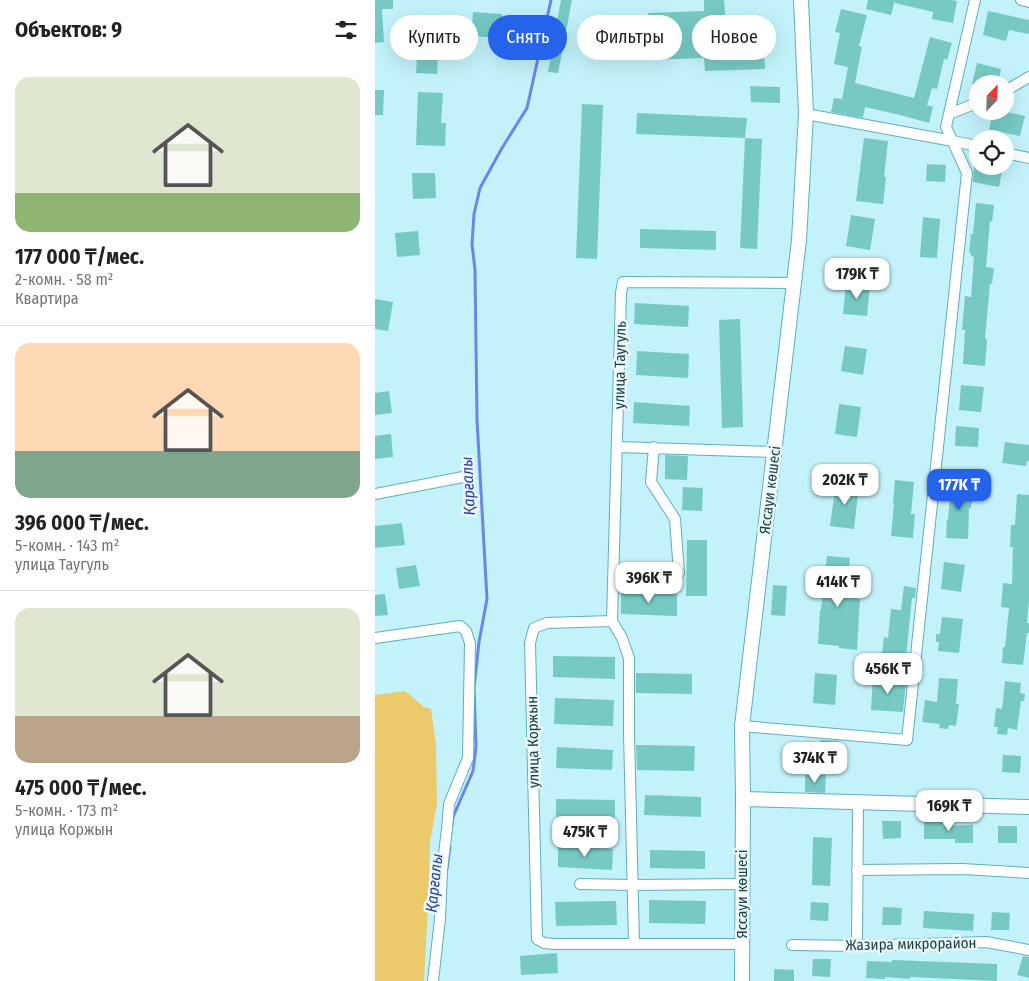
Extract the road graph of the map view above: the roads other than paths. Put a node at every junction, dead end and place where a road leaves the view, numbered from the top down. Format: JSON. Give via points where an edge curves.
{"nodes":[{"id":1,"x":801,"y":0,"type":"edge"},
{"id":2,"x":975,"y":0,"type":"edge"},
{"id":3,"x":1021,"y":0,"type":"edge"},
{"id":4,"x":1029,"y":2,"type":"edge"},
{"id":5,"x":1029,"y":77,"type":"edge"},
{"id":6,"x":1014,"y":86,"type":"edge"},
{"id":7,"x":969,"y":106,"type":"edge"},
{"id":8,"x":806,"y":114,"type":"junction"},
{"id":9,"x":949,"y":114,"type":"junction"},
{"id":10,"x":953,"y":141,"type":"junction"},
{"id":11,"x":969,"y":144,"type":"edge"},
{"id":12,"x":1014,"y":154,"type":"edge"},
{"id":13,"x":1029,"y":158,"type":"edge"},
{"id":14,"x":795,"y":283,"type":"junction"},
{"id":15,"x":618,"y":446,"type":"junction"},
{"id":16,"x":654,"y":447,"type":"junction"},
{"id":17,"x":774,"y":452,"type":"junction"},
{"id":18,"x":463,"y":477,"type":"dead end"},
{"id":19,"x":375,"y":494,"type":"edge"},
{"id":20,"x":638,"y":580,"type":"dead end"},
{"id":21,"x":612,"y":621,"type":"junction"},
{"id":22,"x":375,"y":638,"type":"edge"},
{"id":23,"x":742,"y":726,"type":"junction"},
{"id":24,"x":743,"y":799,"type":"junction"},
{"id":25,"x":858,"y":802,"type":"junction"},
{"id":26,"x":1029,"y":807,"type":"edge"},
{"id":27,"x":857,"y":870,"type":"junction"},
{"id":28,"x":1029,"y":873,"type":"edge"},
{"id":29,"x":580,"y":884,"type":"dead end"},
{"id":30,"x":742,"y":884,"type":"junction"},
{"id":31,"x":632,"y":885,"type":"junction"},
{"id":32,"x":634,"y":943,"type":"junction"},
{"id":33,"x":742,"y":944,"type":"junction"},
{"id":34,"x":792,"y":945,"type":"dead end"},
{"id":35,"x":857,"y":946,"type":"junction"},
{"id":36,"x":1029,"y":950,"type":"edge"},
{"id":37,"x":433,"y":981,"type":"edge"},
{"id":38,"x":741,"y":981,"type":"edge"}],
"edges":[{"from":1,"to":8,"type":"main road","name":"Яссауи көшесі"},
{"from":2,"to":9,"type":"street"},
{"from":3,"to":4,"type":"street"},
{"from":5,"to":6,"type":"street"},
{"from":7,"to":9,"type":"street"},
{"from":8,"to":10,"type":"street"},
{"from":8,"to":14,"type":"main road","name":"Яссауи көшесі"},
{"from":9,"to":10,"type":"street","via":[[947,127]]},
{"from":10,"to":11,"type":"street"},
{"from":10,"to":23,"type":"street","via":[[967,173],[907,740]]},
{"from":12,"to":13,"type":"street"},
{"from":14,"to":15,"type":"street","name":"улица Таугуль","via":[[623,282]]},
{"from":14,"to":17,"type":"main road","name":"Яссауи көшесі"},
{"from":15,"to":16,"type":"street"},
{"from":15,"to":21,"type":"street","name":"улица Таугуль"},
{"from":16,"to":17,"type":"street"},
{"from":16,"to":20,"type":"street","via":[[651,482],[675,519],[679,573],[670,581]]},
{"from":17,"to":23,"type":"main road","name":"Яссауи көшесі"},
{"from":18,"to":19,"type":"street"},
{"from":21,"to":31,"type":"street","via":[[629,658]]},
{"from":21,"to":32,"type":"street","name":"улица Коржын","via":[[547,623],[534,628],[531,643],[537,939],[554,944]]},
{"from":22,"to":37,"type":"street","via":[[460,626],[466,631],[470,643],[468,758],[449,804]]},
{"from":23,"to":24,"type":"main road","name":"Яссауи көшесі"},
{"from":24,"to":25,"type":"main road"},
{"from":24,"to":30,"type":"main road","name":"Яссауи көшесі"},
{"from":25,"to":26,"type":"main road"},
{"from":25,"to":27,"type":"street"},
{"from":27,"to":28,"type":"street","via":[[962,869]]},
{"from":27,"to":35,"type":"street"},
{"from":29,"to":31,"type":"street"},
{"from":30,"to":31,"type":"street"},
{"from":30,"to":33,"type":"main road","name":"Яссауи көшесі"},
{"from":31,"to":32,"type":"street"},
{"from":32,"to":33,"type":"street","name":"улица Коржын"},
{"from":33,"to":38,"type":"main road","name":"Яссауи көшесі"},
{"from":34,"to":35,"type":"street","name":"Жазира микрорайон"},
{"from":35,"to":36,"type":"street","name":"Жазира микрорайон","via":[[985,942]]}]}
